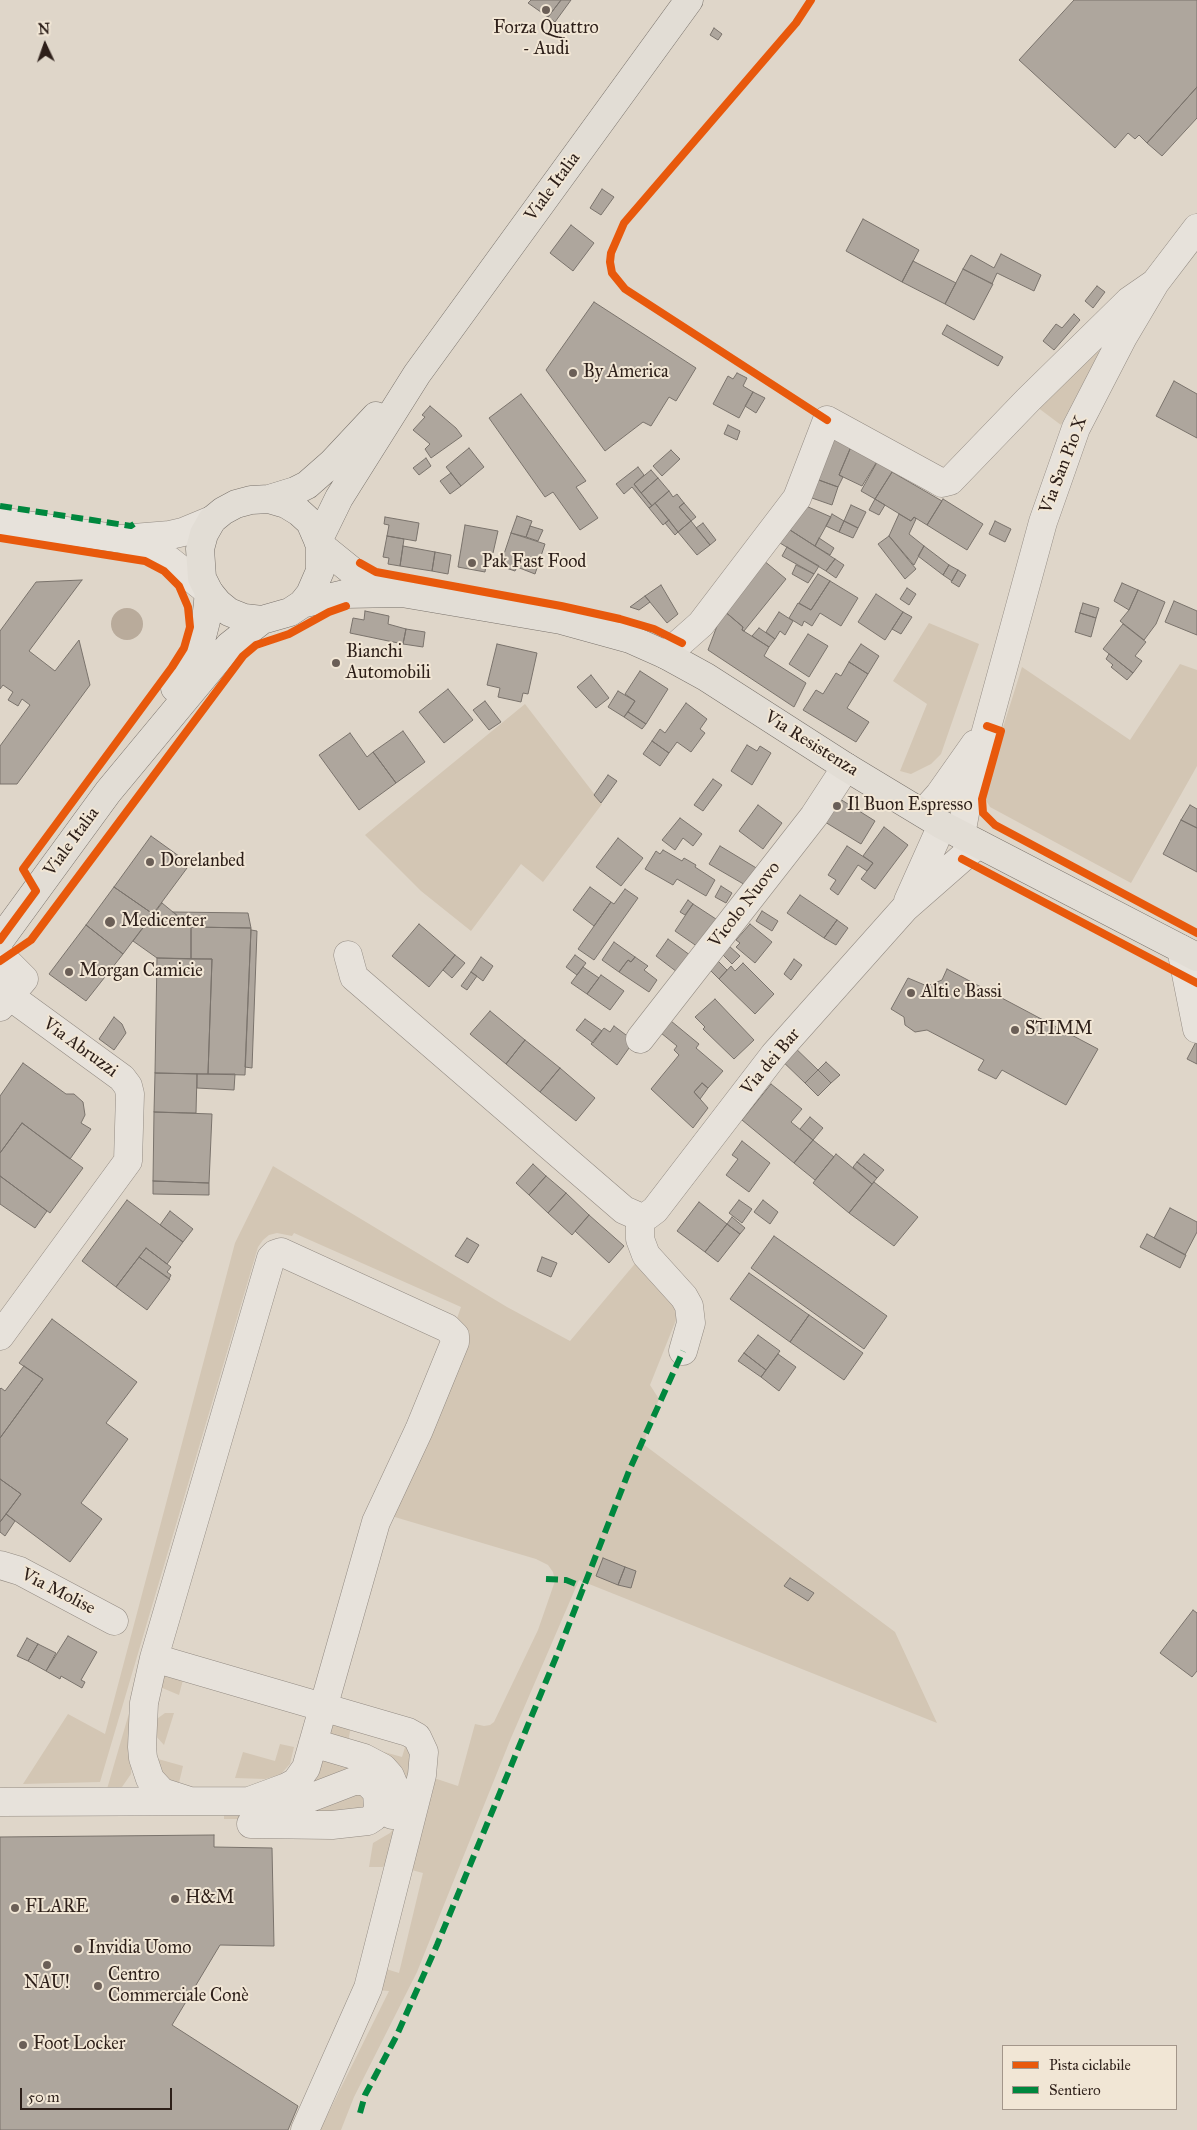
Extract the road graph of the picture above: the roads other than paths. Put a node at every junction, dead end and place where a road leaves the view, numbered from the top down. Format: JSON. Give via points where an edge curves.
{"nodes":[{"id":1,"x":689,"y":0,"type":"edge"},
{"id":2,"x":1197,"y":228,"type":"edge"},
{"id":3,"x":1155,"y":283,"type":"junction"},
{"id":4,"x":417,"y":374,"type":"junction"},
{"id":5,"x":270,"y":499,"type":"junction"},
{"id":6,"x":212,"y":520,"type":"junction"},
{"id":7,"x":0,"y":521,"type":"edge"},
{"id":8,"x":121,"y":539,"type":"junction"},
{"id":9,"x":319,"y":543,"type":"junction"},
{"id":10,"x":209,"y":592,"type":"junction"},
{"id":11,"x":402,"y":593,"type":"junction"},
{"id":12,"x":302,"y":604,"type":"junction"},
{"id":13,"x":262,"y":620,"type":"junction"},
{"id":14,"x":666,"y":655,"type":"junction"},
{"id":15,"x":987,"y":726,"type":"junction"},
{"id":16,"x":846,"y":767,"type":"junction"},
{"id":17,"x":108,"y":792,"type":"junction"},
{"id":18,"x":951,"y":829,"type":"junction"},
{"id":19,"x":905,"y":908,"type":"junction"},
{"id":20,"x":0,"y":940,"type":"edge"},
{"id":21,"x":1189,"y":953,"type":"edge"},
{"id":22,"x":0,"y":955,"type":"edge"},
{"id":23,"x":348,"y":955,"type":"dead end"},
{"id":24,"x":3,"y":998,"type":"edge"},
{"id":25,"x":1197,"y":1030,"type":"edge"},
{"id":26,"x":640,"y":1040,"type":"dead end"},
{"id":27,"x":640,"y":1217,"type":"junction"},
{"id":28,"x":0,"y":1336,"type":"edge"},
{"id":29,"x":683,"y":1351,"type":"dead end"},
{"id":30,"x":0,"y":1565,"type":"edge"},
{"id":31,"x":114,"y":1622,"type":"dead end"},
{"id":32,"x":154,"y":1658,"type":"junction"},
{"id":33,"x":323,"y":1708,"type":"junction"},
{"id":34,"x":313,"y":1743,"type":"junction"},
{"id":35,"x":143,"y":1758,"type":"junction"},
{"id":36,"x":190,"y":1801,"type":"junction"},
{"id":37,"x":0,"y":1802,"type":"edge"},
{"id":38,"x":107,"y":1802,"type":"junction"},
{"id":39,"x":251,"y":1820,"type":"junction"},
{"id":40,"x":305,"y":2130,"type":"edge"}],
"edges":[{"from":1,"to":4,"type":"main road","name":"Viale Italia"},
{"from":2,"to":3,"type":"street","name":"Via San Pio X"},
{"from":3,"to":14,"type":"street","via":[[1129,301],[950,481],[942,483],[935,480],[827,420],[797,498],[700,624]]},
{"from":3,"to":15,"type":"street","name":"Via San Pio X","via":[[1076,428],[1042,522]]},
{"from":4,"to":5,"type":"main road","via":[[315,478],[295,491]]},
{"from":4,"to":9,"type":"main road","via":[[339,498]]},
{"from":5,"to":6,"type":"main road","via":[[236,504]]},
{"from":5,"to":9,"type":"main road","via":[[299,512],[310,522]]},
{"from":6,"to":8,"type":"street","via":[[170,535]]},
{"from":6,"to":10,"type":"main road","via":[[200,549],[202,578]]},
{"from":7,"to":8,"type":"street"},
{"from":8,"to":10,"type":"street","via":[[165,557]]},
{"from":9,"to":11,"type":"main road","via":[[362,578]]},
{"from":9,"to":12,"type":"main road","via":[[320,571]]},
{"from":10,"to":13,"type":"main road","via":[[229,612]]},
{"from":10,"to":17,"type":"main road","via":[[198,652]]},
{"from":11,"to":12,"type":"main road","via":[[344,594]]},
{"from":11,"to":14,"type":"main road","name":"Via Resistenza","via":[[590,627],[630,639]]},
{"from":12,"to":13,"type":"main road","via":[[290,612]]},
{"from":13,"to":17,"type":"main road","via":[[229,646]]},
{"from":14,"to":16,"type":"main road","name":"Via Resistenza"},
{"from":15,"to":18,"type":"street","name":"Via San Pio X","via":[[968,797]]},
{"from":15,"to":18,"type":"street","name":"Via San Pio X","via":[[940,795]]},
{"from":16,"to":18,"type":"main road","name":"Via Resistenza"},
{"from":16,"to":26,"type":"street","name":"Vicolo Nuovo","via":[[814,816]]},
{"from":17,"to":20,"type":"main road","name":"Viale Italia"},
{"from":18,"to":19,"type":"street","name":"Via dei Bar"},
{"from":18,"to":19,"type":"street","name":"Via dei Bar"},
{"from":18,"to":21,"type":"main road","name":"Via Resistenza"},
{"from":19,"to":27,"type":"street","name":"Via dei Bar","via":[[774,1055],[655,1210]]},
{"from":21,"to":25,"type":"street"},
{"from":22,"to":24,"type":"street","name":"Via Abruzzi","via":[[24,979]]},
{"from":23,"to":27,"type":"street","via":[[354,977],[624,1210]]},
{"from":24,"to":28,"type":"street","name":"Via Abruzzi","via":[[122,1078],[130,1094],[128,1161]]},
{"from":27,"to":29,"type":"street","via":[[640,1239],[646,1255],[689,1306],[691,1323]]},
{"from":30,"to":31,"type":"street","name":"Via Molise","via":[[20,1571]]},
{"from":32,"to":33,"type":"street"},
{"from":32,"to":33,"type":"street","via":[[270,1258],[281,1252],[447,1328],[456,1342],[376,1522]]},
{"from":32,"to":35,"type":"street","via":[[144,1703]]},
{"from":33,"to":34,"type":"street"},
{"from":33,"to":40,"type":"street","via":[[408,1732],[421,1743],[424,1763],[368,1988]]},
{"from":34,"to":39,"type":"street","via":[[306,1768],[296,1782],[276,1792]]},
{"from":34,"to":39,"type":"street","via":[[364,1758],[383,1768],[395,1788],[396,1799],[390,1820],[382,1829],[362,1836]]},
{"from":35,"to":36,"type":"street","via":[[150,1779],[162,1792]]},
{"from":35,"to":38,"type":"street","via":[[133,1787]]},
{"from":36,"to":38,"type":"street"},
{"from":36,"to":39,"type":"street"},
{"from":37,"to":38,"type":"street"}]}
